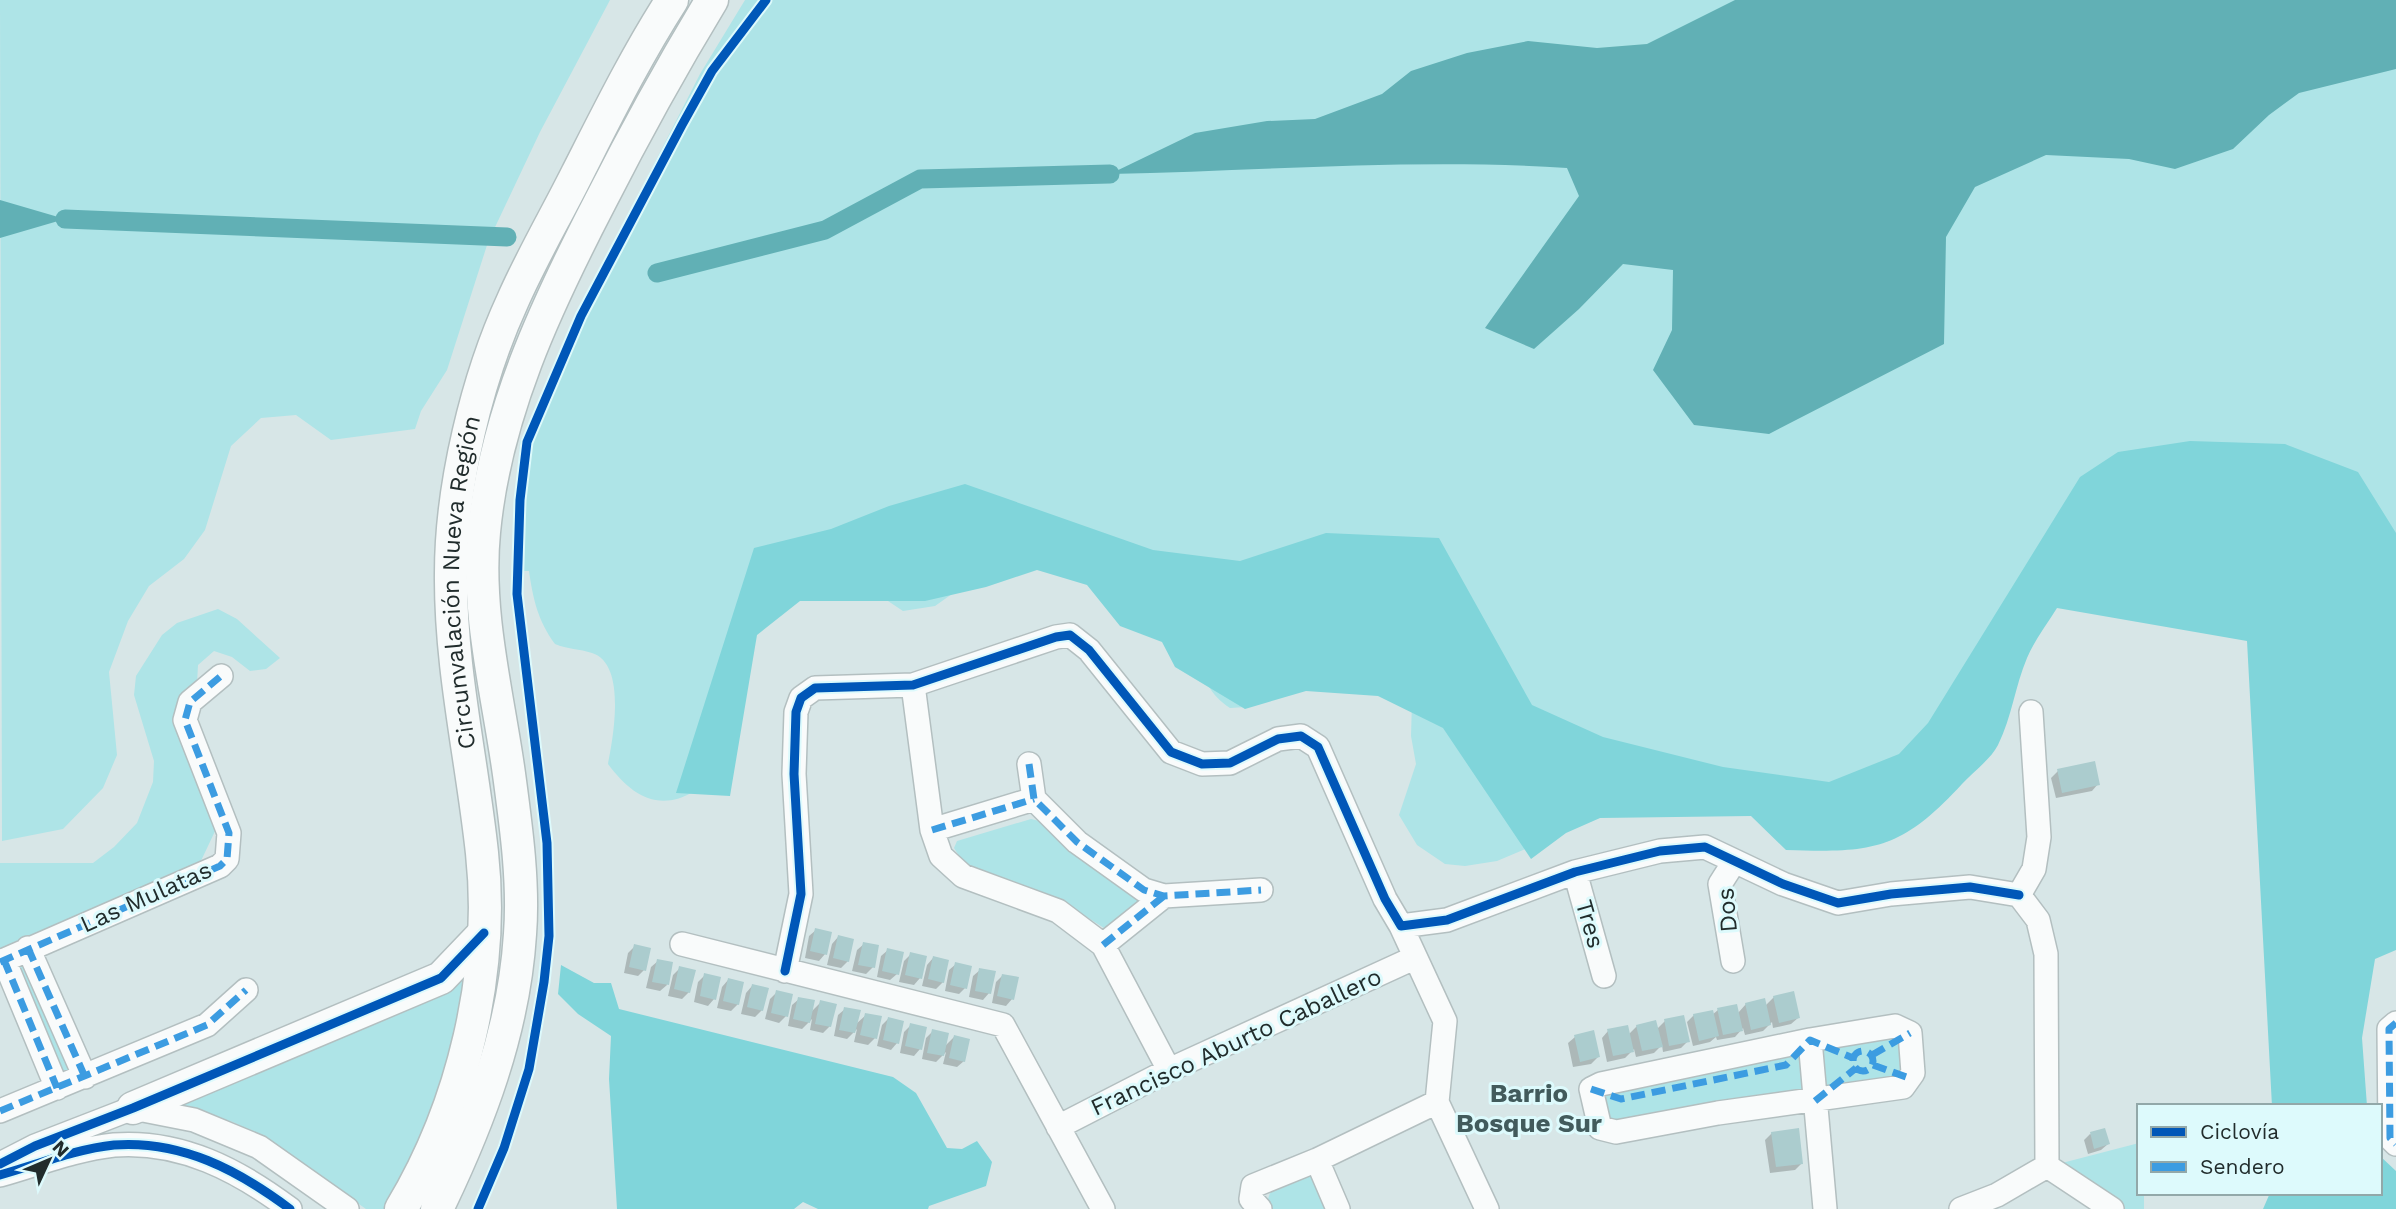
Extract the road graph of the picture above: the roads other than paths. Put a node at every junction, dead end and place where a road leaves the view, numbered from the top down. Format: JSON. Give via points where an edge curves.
{"nodes":[{"id":1,"x":712,"y":0,"type":"edge"},
{"id":2,"x":664,"y":11,"type":"edge"},
{"id":3,"x":221,"y":676,"type":"dead end"},
{"id":4,"x":913,"y":685,"type":"junction"},
{"id":5,"x":2031,"y":712,"type":"dead end"},
{"id":6,"x":1029,"y":764,"type":"dead end"},
{"id":7,"x":1034,"y":799,"type":"junction"},
{"id":8,"x":932,"y":830,"type":"junction"},
{"id":9,"x":1734,"y":862,"type":"junction"},
{"id":10,"x":1575,"y":872,"type":"junction"},
{"id":11,"x":1261,"y":890,"type":"dead end"},
{"id":12,"x":1164,"y":895,"type":"junction"},
{"id":13,"x":2019,"y":895,"type":"junction"},
{"id":14,"x":1401,"y":926,"type":"junction"},
{"id":15,"x":484,"y":933,"type":"junction"},
{"id":16,"x":682,"y":944,"type":"dead end"},
{"id":17,"x":1102,"y":945,"type":"junction"},
{"id":18,"x":28,"y":948,"type":"junction"},
{"id":19,"x":1414,"y":958,"type":"junction"},
{"id":20,"x":2,"y":961,"type":"edge"},
{"id":21,"x":1733,"y":961,"type":"dead end"},
{"id":22,"x":785,"y":971,"type":"junction"},
{"id":23,"x":1604,"y":976,"type":"dead end"},
{"id":24,"x":246,"y":990,"type":"dead end"},
{"id":25,"x":2396,"y":1023,"type":"edge"},
{"id":26,"x":1810,"y":1040,"type":"junction"},
{"id":27,"x":1169,"y":1070,"type":"junction"},
{"id":28,"x":85,"y":1077,"type":"junction"},
{"id":29,"x":57,"y":1088,"type":"junction"},
{"id":30,"x":1815,"y":1101,"type":"junction"},
{"id":31,"x":1437,"y":1102,"type":"junction"},
{"id":32,"x":133,"y":1108,"type":"junction"},
{"id":33,"x":0,"y":1111,"type":"edge"},
{"id":34,"x":1058,"y":1127,"type":"junction"},
{"id":35,"x":2396,"y":1144,"type":"edge"},
{"id":36,"x":1317,"y":1160,"type":"junction"},
{"id":37,"x":0,"y":1164,"type":"edge"},
{"id":38,"x":2047,"y":1166,"type":"junction"},
{"id":39,"x":0,"y":1175,"type":"edge"},
{"id":40,"x":290,"y":1209,"type":"edge"},
{"id":41,"x":347,"y":1209,"type":"edge"},
{"id":42,"x":401,"y":1209,"type":"edge"},
{"id":43,"x":437,"y":1209,"type":"edge"},
{"id":44,"x":1102,"y":1209,"type":"edge"},
{"id":45,"x":1260,"y":1209,"type":"edge"},
{"id":46,"x":1338,"y":1209,"type":"edge"},
{"id":47,"x":1487,"y":1209,"type":"edge"},
{"id":48,"x":1825,"y":1209,"type":"edge"},
{"id":49,"x":1961,"y":1209,"type":"edge"},
{"id":50,"x":2112,"y":1209,"type":"edge"}],
"edges":[{"from":1,"to":43,"type":"main road","name":"Circunvalación Nueva Región","via":[[618,167],[548,306],[521,372],[489,486],[482,573],[510,777],[521,931],[509,1020],[470,1136]]},
{"from":2,"to":15,"type":"main road","name":"Circunvalación Nueva Región","via":[[513,299],[480,387],[456,506],[451,572],[457,675],[482,853]]},
{"from":3,"to":18,"type":"street","name":"Las Mulatas","via":[[190,702],[185,720],[229,833],[228,859]]},
{"from":4,"to":8,"type":"street"},
{"from":4,"to":14,"type":"street","via":[[1070,635],[1089,650],[1171,752],[1202,764],[1230,763],[1278,739],[1301,736],[1318,747]]},
{"from":4,"to":22,"type":"street","via":[[815,688],[801,698],[796,712],[794,774],[801,894]]},
{"from":5,"to":13,"type":"street","via":[[2039,837],[2034,869]]},
{"from":6,"to":7,"type":"street"},
{"from":7,"to":8,"type":"street"},
{"from":7,"to":12,"type":"street","via":[[1117,873],[1144,890]]},
{"from":8,"to":17,"type":"street","via":[[941,856],[963,876],[1058,911]]},
{"from":9,"to":10,"type":"street","via":[[1704,847],[1660,851]]},
{"from":9,"to":13,"type":"street","via":[[1838,903],[1970,887]]},
{"from":9,"to":21,"type":"street","name":"Dos","via":[[1720,884]]},
{"from":10,"to":14,"type":"street","via":[[1447,920]]},
{"from":10,"to":23,"type":"street","name":"Tres"},
{"from":11,"to":12,"type":"street"},
{"from":12,"to":17,"type":"street"},
{"from":13,"to":38,"type":"street","via":[[2038,920],[2046,954]]},
{"from":14,"to":19,"type":"street"},
{"from":15,"to":32,"type":"main road","via":[[441,978]]},
{"from":15,"to":42,"type":"main road","name":"Circunvalación Nueva Región","via":[[470,1041],[435,1138]]},
{"from":16,"to":22,"type":"street"},
{"from":17,"to":27,"type":"street"},
{"from":18,"to":20,"type":"street","name":"Las Mulatas"},
{"from":18,"to":28,"type":"street"},
{"from":19,"to":27,"type":"street","name":"Francisco Aburto Caballero"},
{"from":19,"to":31,"type":"street","via":[[1445,1021]]},
{"from":20,"to":29,"type":"street","name":"Las Mulatas"},
{"from":22,"to":34,"type":"street","via":[[1003,1025]]},
{"from":24,"to":28,"type":"street","via":[[207,1025]]},
{"from":25,"to":35,"type":"street","via":[[2389,1029],[2390,1138]]},
{"from":26,"to":30,"type":"street"},
{"from":26,"to":30,"type":"street","via":[[1895,1026],[1910,1033],[1913,1073],[1903,1087]]},
{"from":26,"to":30,"type":"street","via":[[1601,1084],[1591,1089],[1591,1099],[1600,1128],[1616,1132]]},
{"from":27,"to":34,"type":"street","name":"Francisco Aburto Caballero"},
{"from":28,"to":29,"type":"street"},
{"from":29,"to":33,"type":"street"},
{"from":30,"to":48,"type":"street"},
{"from":31,"to":36,"type":"street"},
{"from":31,"to":47,"type":"street"},
{"from":32,"to":37,"type":"street"},
{"from":32,"to":41,"type":"street","via":[[194,1121],[259,1147]]},
{"from":34,"to":44,"type":"street"},
{"from":36,"to":45,"type":"street","via":[[1253,1186],[1251,1199]]},
{"from":36,"to":46,"type":"street"},
{"from":38,"to":49,"type":"street","via":[[1997,1195]]},
{"from":38,"to":50,"type":"street"},
{"from":39,"to":40,"type":"street","via":[[111,1146],[140,1144],[215,1162]]}]}
